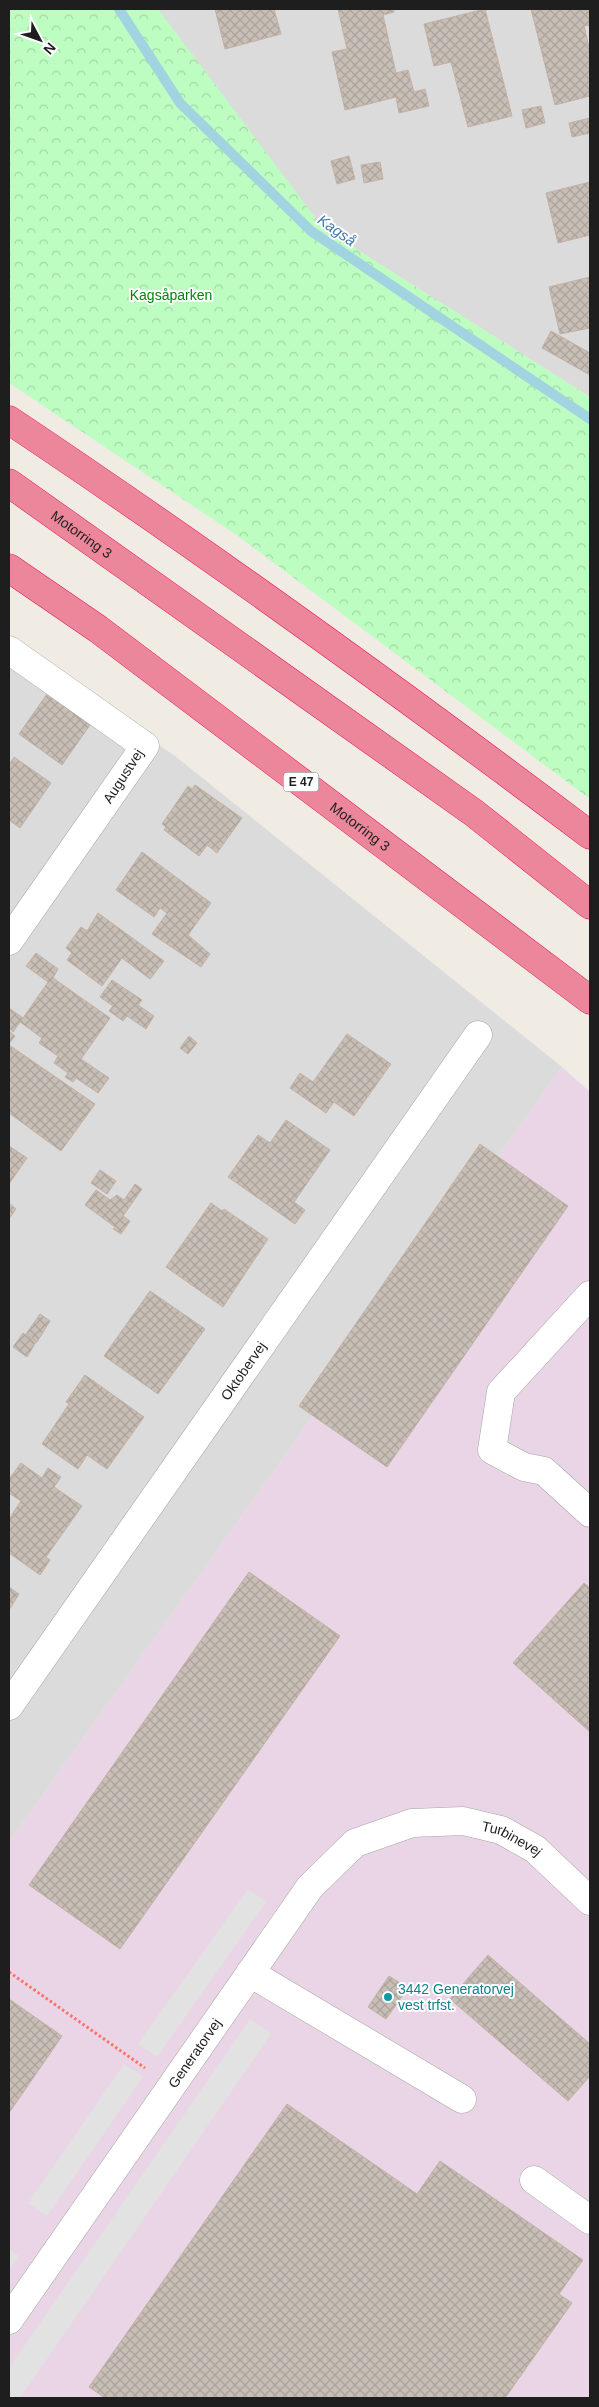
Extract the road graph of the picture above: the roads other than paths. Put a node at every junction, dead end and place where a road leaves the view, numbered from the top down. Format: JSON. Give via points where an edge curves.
{"nodes":[{"id":1,"x":9,"y":420,"type":"edge"},
{"id":2,"x":9,"y":483,"type":"edge"},
{"id":3,"x":9,"y":568,"type":"edge"},
{"id":4,"x":9,"y":650,"type":"edge"},
{"id":5,"x":590,"y":835,"type":"edge"},
{"id":6,"x":590,"y":905,"type":"edge"},
{"id":7,"x":9,"y":941,"type":"edge"},
{"id":8,"x":590,"y":1000,"type":"edge"},
{"id":9,"x":478,"y":1035,"type":"dead end"},
{"id":10,"x":590,"y":1295,"type":"edge"},
{"id":11,"x":590,"y":1513,"type":"edge"},
{"id":12,"x":9,"y":1706,"type":"edge"},
{"id":13,"x":412,"y":1823,"type":"joint"},
{"id":14,"x":590,"y":1901,"type":"edge"},
{"id":15,"x":250,"y":1973,"type":"junction"},
{"id":16,"x":462,"y":2099,"type":"dead end"},
{"id":17,"x":534,"y":2180,"type":"dead end"},
{"id":18,"x":590,"y":2220,"type":"edge"},
{"id":19,"x":9,"y":2320,"type":"edge"}],
"edges":[{"from":1,"to":5,"type":"highway","via":[[125,498],[391,687]]},
{"from":2,"to":6,"type":"highway","name":"Motorring 3","via":[[474,813]]},
{"from":3,"to":8,"type":"highway","name":"Motorring 3","number":"E 47","via":[[98,630]]},
{"from":4,"to":7,"type":"street","name":"Augustvej","via":[[145,746]]},
{"from":9,"to":12,"type":"street","name":"Oktobervej"},
{"from":10,"to":11,"type":"street","via":[[501,1392],[492,1450],[524,1467],[544,1472]]},
{"from":13,"to":14,"type":"street","name":"Turbinevej","via":[[463,1821],[500,1830],[535,1849]]},
{"from":13,"to":15,"type":"street","name":"Generatorvej","via":[[355,1843],[310,1886]]},
{"from":15,"to":16,"type":"street"},
{"from":15,"to":19,"type":"street","name":"Generatorvej"},
{"from":17,"to":18,"type":"street"}]}
